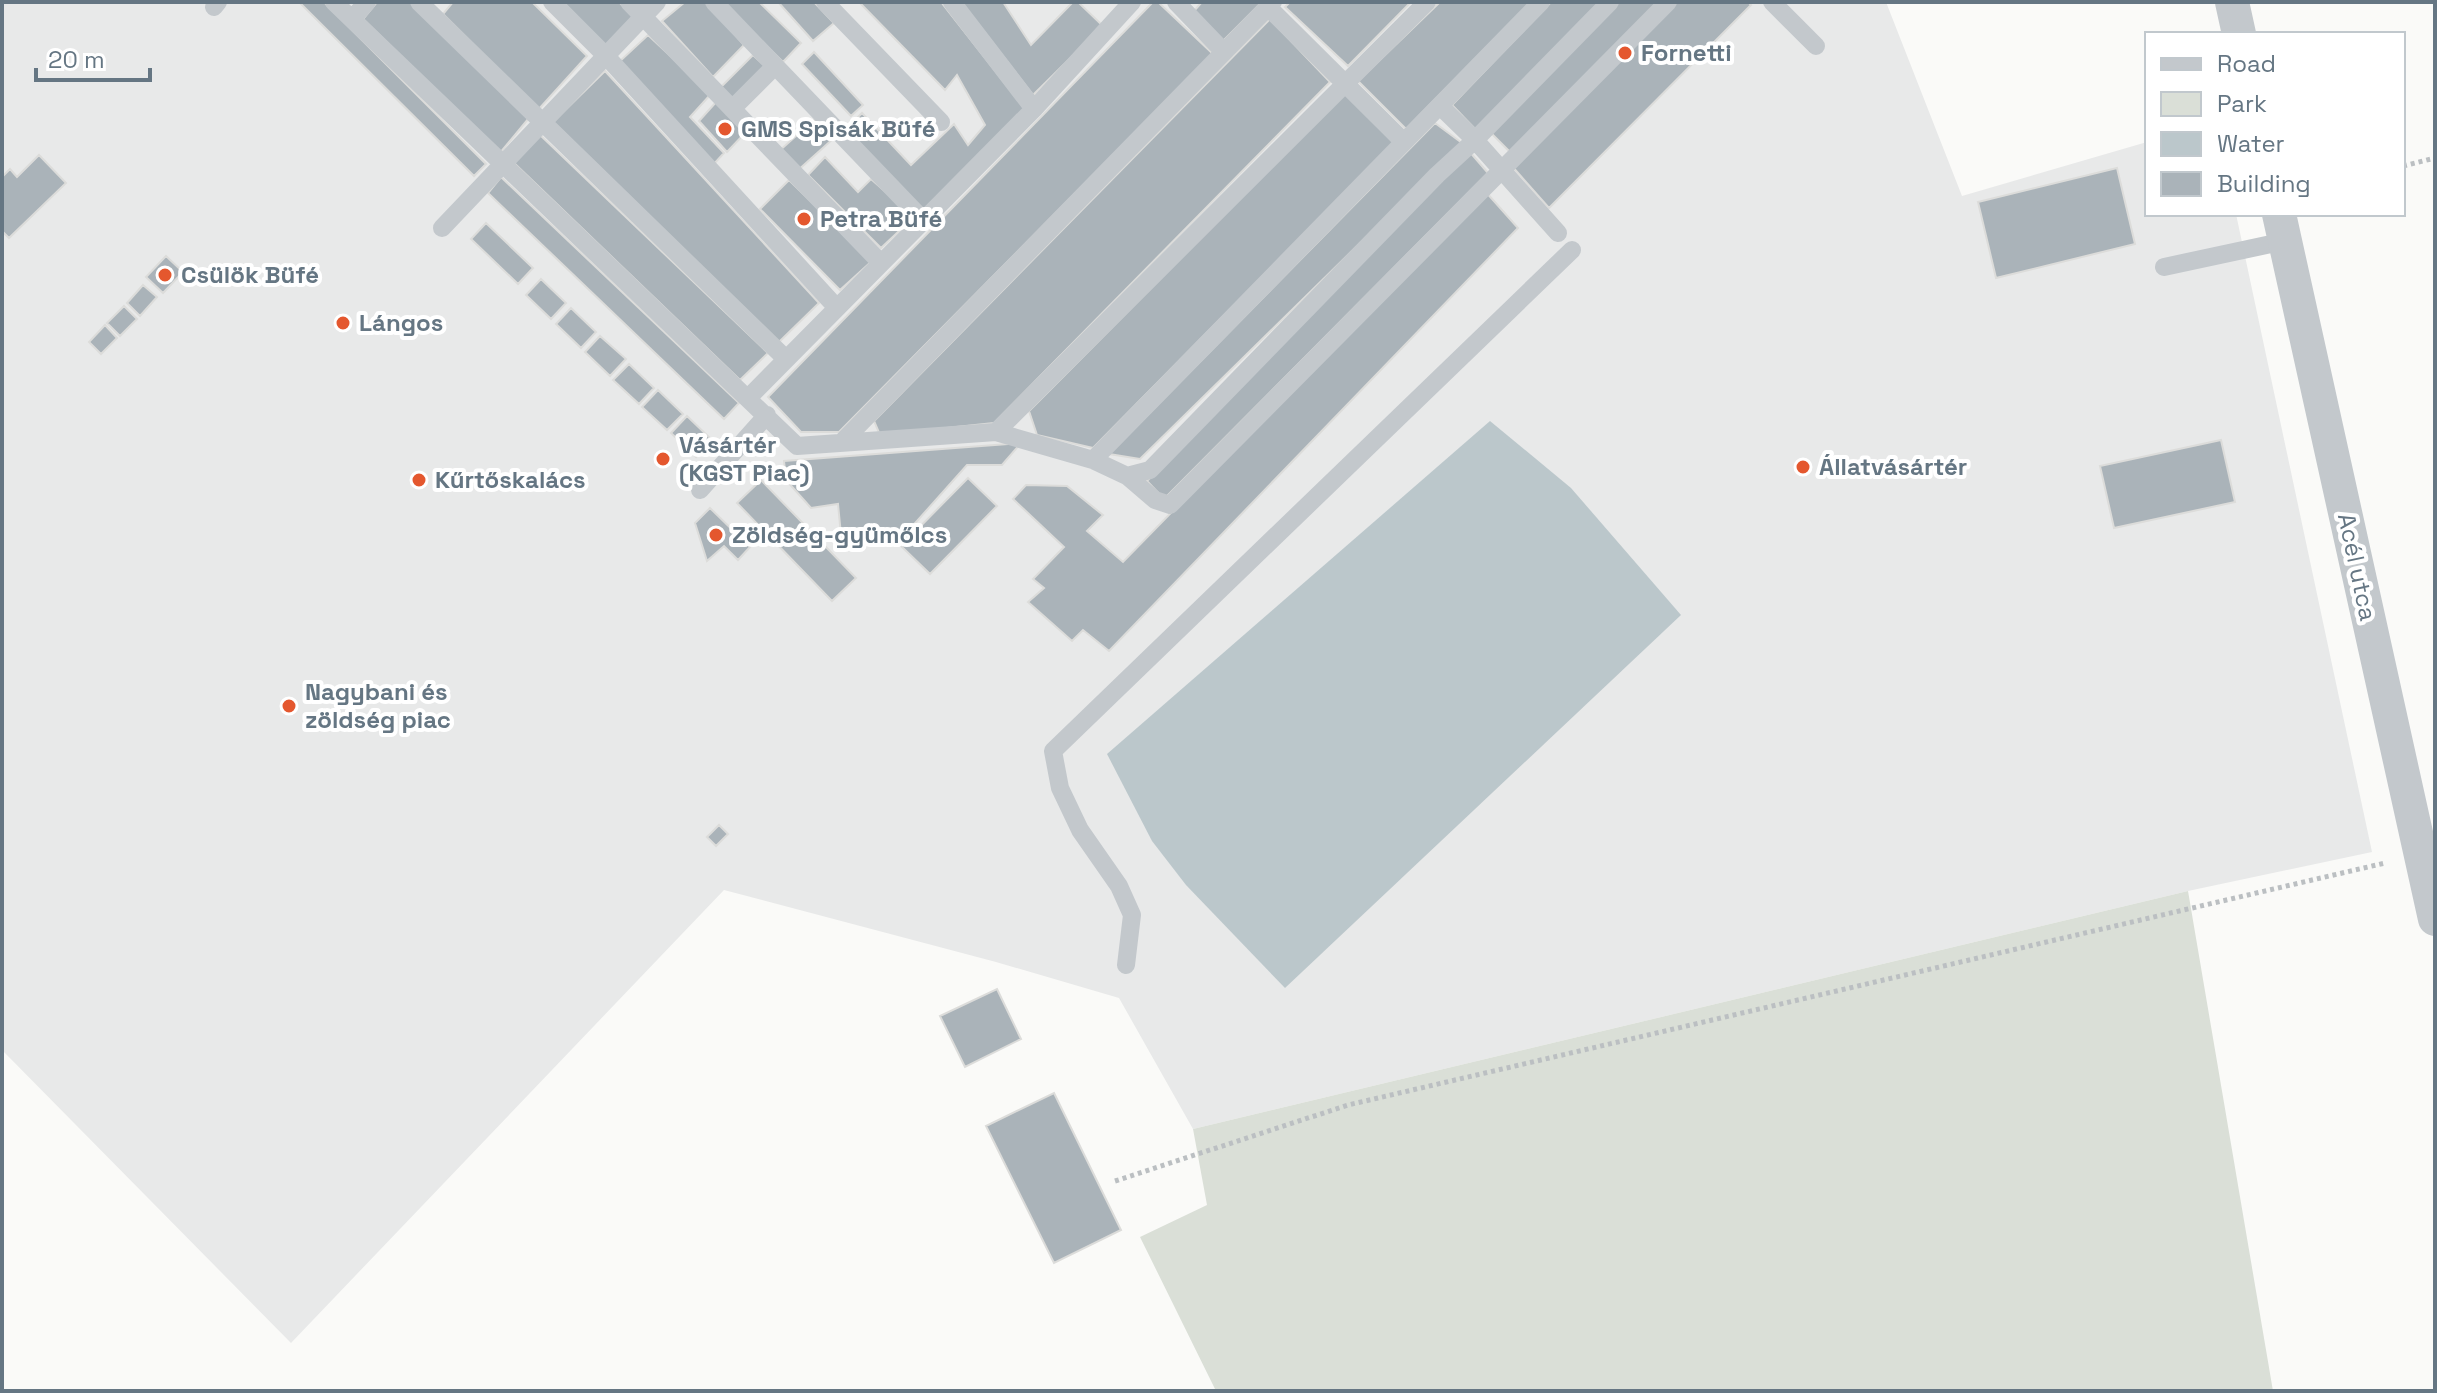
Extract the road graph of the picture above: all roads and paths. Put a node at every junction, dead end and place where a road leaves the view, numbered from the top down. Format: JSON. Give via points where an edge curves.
{"nodes":[{"id":1,"x":334,"y":2,"type":"edge"},
{"id":2,"x":367,"y":2,"type":"edge"},
{"id":3,"x":552,"y":2,"type":"edge"},
{"id":4,"x":629,"y":2,"type":"edge"},
{"id":5,"x":657,"y":2,"type":"edge"},
{"id":6,"x":714,"y":2,"type":"edge"},
{"id":7,"x":825,"y":2,"type":"edge"},
{"id":8,"x":952,"y":2,"type":"edge"},
{"id":9,"x":1132,"y":2,"type":"edge"},
{"id":10,"x":1427,"y":2,"type":"edge"},
{"id":11,"x":1541,"y":2,"type":"edge"},
{"id":12,"x":1610,"y":2,"type":"edge"},
{"id":13,"x":1668,"y":2,"type":"edge"},
{"id":14,"x":1772,"y":2,"type":"edge"},
{"id":15,"x":2232,"y":2,"type":"edge"},
{"id":16,"x":1181,"y":4,"type":"edge"},
{"id":17,"x":1271,"y":4,"type":"edge"},
{"id":18,"x":429,"y":6,"type":"edge"},
{"id":19,"x":644,"y":18,"type":"junction"},
{"id":20,"x":352,"y":19,"type":"junction"},
{"id":21,"x":2239,"y":32,"type":"edge"},
{"id":22,"x":1816,"y":46,"type":"dead end"},
{"id":23,"x":1224,"y":52,"type":"junction"},
{"id":24,"x":606,"y":56,"type":"junction"},
{"id":25,"x":775,"y":66,"type":"junction"},
{"id":26,"x":1344,"y":83,"type":"junction"},
{"id":27,"x":1440,"y":106,"type":"junction"},
{"id":28,"x":732,"y":109,"type":"junction"},
{"id":29,"x":1034,"y":109,"type":"junction"},
{"id":30,"x":542,"y":122,"type":"junction"},
{"id":31,"x":941,"y":122,"type":"dead end"},
{"id":32,"x":1475,"y":140,"type":"junction"},
{"id":33,"x":1404,"y":142,"type":"junction"},
{"id":34,"x":2435,"y":158,"type":"edge"},
{"id":35,"x":502,"y":163,"type":"junction"},
{"id":36,"x":2405,"y":166,"type":"edge"},
{"id":37,"x":1501,"y":170,"type":"junction"},
{"id":38,"x":923,"y":220,"type":"junction"},
{"id":39,"x":442,"y":228,"type":"dead end"},
{"id":40,"x":2282,"y":228,"type":"edge"},
{"id":41,"x":1558,"y":233,"type":"dead end"},
{"id":42,"x":1572,"y":250,"type":"dead end"},
{"id":43,"x":881,"y":263,"type":"junction"},
{"id":44,"x":2164,"y":267,"type":"dead end"},
{"id":45,"x":837,"y":308,"type":"junction"},
{"id":46,"x":786,"y":359,"type":"junction"},
{"id":47,"x":748,"y":398,"type":"junction"},
{"id":48,"x":767,"y":415,"type":"junction"},
{"id":49,"x":996,"y":432,"type":"junction"},
{"id":50,"x":841,"y":443,"type":"junction"},
{"id":51,"x":1093,"y":460,"type":"junction"},
{"id":52,"x":1127,"y":476,"type":"junction"},
{"id":53,"x":700,"y":490,"type":"dead end"},
{"id":54,"x":2420,"y":851,"type":"junction"},
{"id":55,"x":2435,"y":919,"type":"edge"},
{"id":56,"x":1126,"y":965,"type":"dead end"},
{"id":57,"x":1115,"y":1181,"type":"dead end"}],
"edges":[{"from":1,"to":20,"type":"lane"},
{"from":2,"to":20,"type":"lane"},
{"from":3,"to":24,"type":"lane"},
{"from":4,"to":19,"type":"lane"},
{"from":5,"to":19,"type":"lane"},
{"from":6,"to":25,"type":"lane"},
{"from":7,"to":31,"type":"lane"},
{"from":8,"to":29,"type":"lane"},
{"from":9,"to":29,"type":"lane"},
{"from":10,"to":26,"type":"lane"},
{"from":11,"to":27,"type":"lane"},
{"from":12,"to":32,"type":"lane"},
{"from":13,"to":37,"type":"lane"},
{"from":14,"to":22,"type":"lane"},
{"from":15,"to":21,"type":"street"},
{"from":16,"to":23,"type":"lane"},
{"from":17,"to":23,"type":"lane"},
{"from":17,"to":26,"type":"lane"},
{"from":18,"to":30,"type":"lane"},
{"from":19,"to":24,"type":"lane"},
{"from":19,"to":28,"type":"lane"},
{"from":20,"to":35,"type":"lane"},
{"from":23,"to":50,"type":"lane"},
{"from":24,"to":30,"type":"lane"},
{"from":24,"to":45,"type":"lane"},
{"from":25,"to":28,"type":"lane"},
{"from":25,"to":38,"type":"lane"},
{"from":26,"to":33,"type":"lane"},
{"from":26,"to":49,"type":"lane"},
{"from":27,"to":32,"type":"lane"},
{"from":27,"to":33,"type":"lane"},
{"from":28,"to":43,"type":"lane"},
{"from":29,"to":38,"type":"lane"},
{"from":30,"to":35,"type":"lane"},
{"from":30,"to":46,"type":"lane"},
{"from":32,"to":37,"type":"lane"},
{"from":32,"to":52,"type":"lane","via":[[1150,470]]},
{"from":33,"to":51,"type":"lane"},
{"from":34,"to":36,"type":"path"},
{"from":35,"to":39,"type":"lane"},
{"from":35,"to":47,"type":"lane"},
{"from":37,"to":41,"type":"lane"},
{"from":37,"to":52,"type":"lane","via":[[1170,505],[1155,500]]},
{"from":38,"to":43,"type":"lane"},
{"from":40,"to":44,"type":"lane"},
{"from":40,"to":54,"type":"street","name":"Acél utca"},
{"from":42,"to":56,"type":"lane","via":[[1053,751],[1060,788],[1080,830],[1119,886],[1132,915]]},
{"from":43,"to":45,"type":"lane"},
{"from":45,"to":46,"type":"lane"},
{"from":46,"to":47,"type":"lane"},
{"from":47,"to":48,"type":"lane"},
{"from":48,"to":50,"type":"lane","via":[[797,446]]},
{"from":48,"to":53,"type":"lane"},
{"from":49,"to":50,"type":"lane"},
{"from":49,"to":51,"type":"lane"},
{"from":51,"to":52,"type":"lane"},
{"from":54,"to":55,"type":"street","name":"Acél utca"},
{"from":54,"to":57,"type":"path","via":[[1348,1105]]}]}
